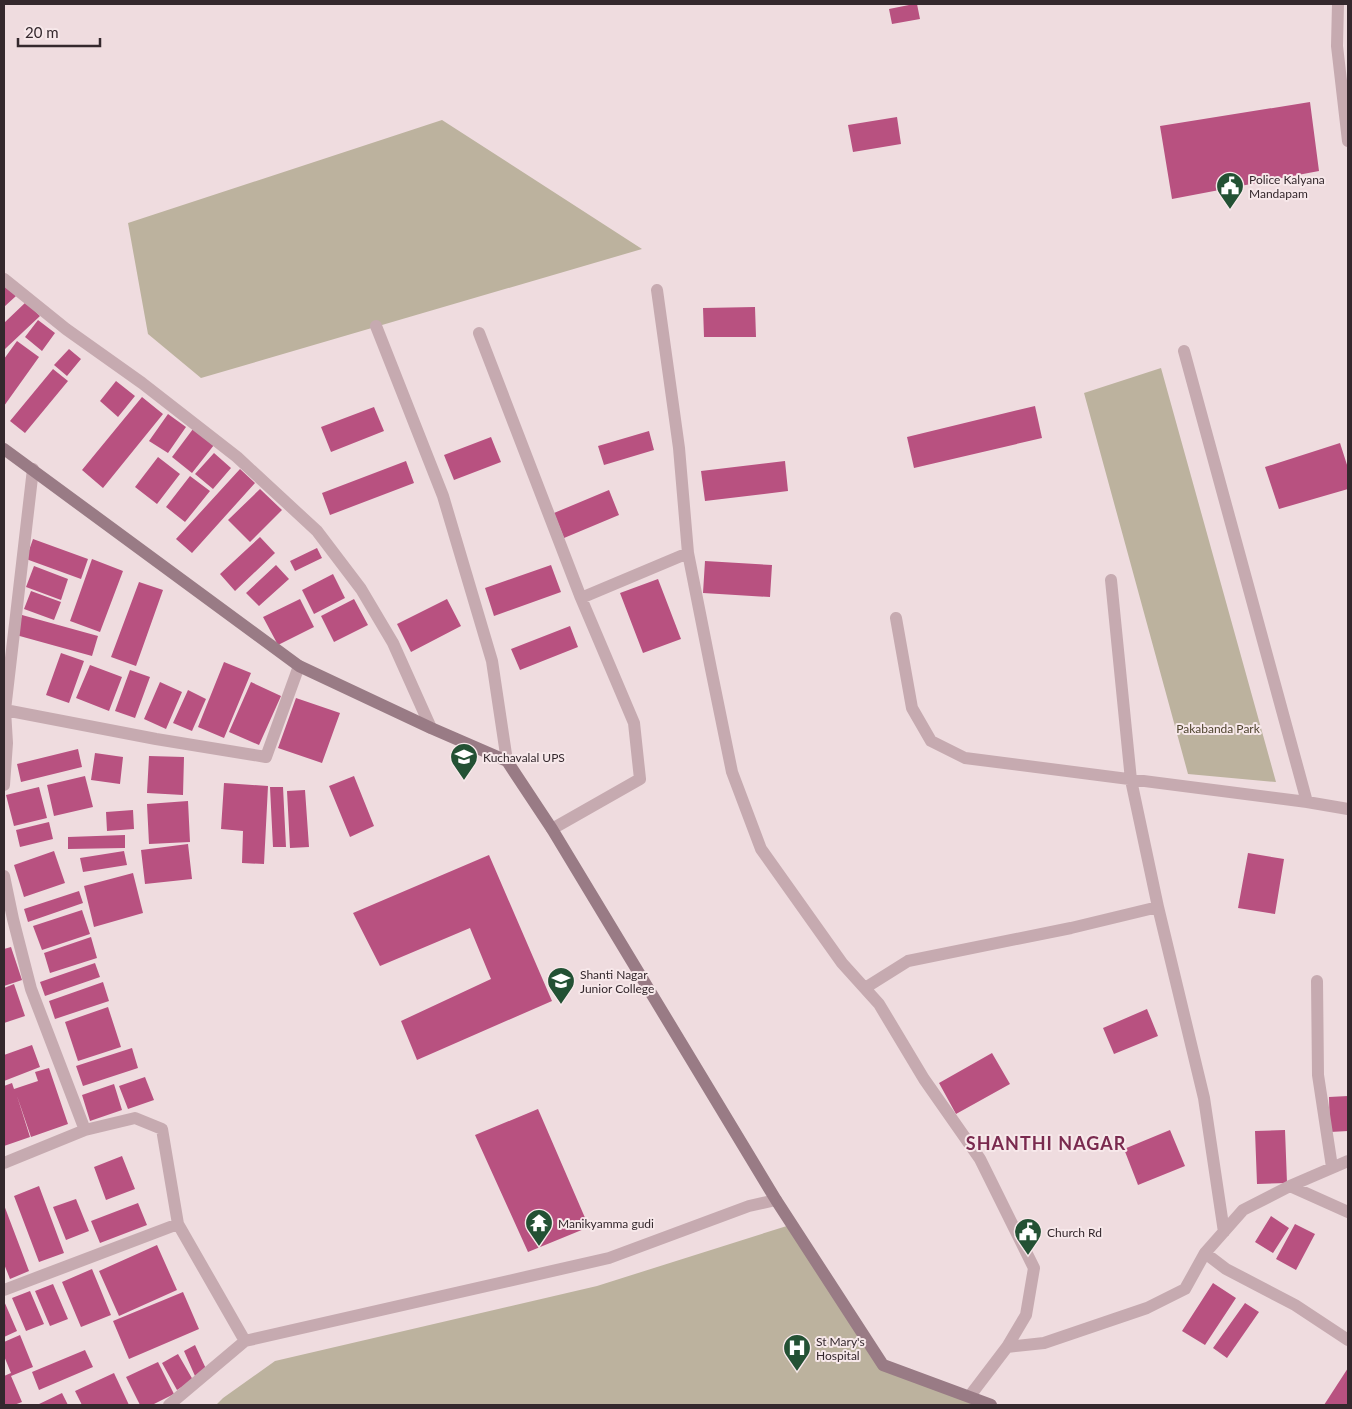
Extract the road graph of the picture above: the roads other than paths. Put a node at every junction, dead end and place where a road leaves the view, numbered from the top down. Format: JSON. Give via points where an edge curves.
{"nodes":[{"id":1,"x":1338,"y":4,"type":"edge"},
{"id":2,"x":1348,"y":141,"type":"edge"},
{"id":3,"x":4,"y":279,"type":"edge"},
{"id":4,"x":656,"y":290,"type":"dead end"},
{"id":5,"x":376,"y":326,"type":"dead end"},
{"id":6,"x":479,"y":333,"type":"dead end"},
{"id":7,"x":1184,"y":352,"type":"dead end"},
{"id":8,"x":4,"y":448,"type":"edge"},
{"id":9,"x":33,"y":469,"type":"junction"},
{"id":10,"x":688,"y":553,"type":"junction"},
{"id":11,"x":1111,"y":580,"type":"dead end"},
{"id":12,"x":581,"y":598,"type":"junction"},
{"id":13,"x":896,"y":618,"type":"dead end"},
{"id":14,"x":299,"y":666,"type":"junction"},
{"id":15,"x":5,"y":710,"type":"edge"},
{"id":16,"x":431,"y":728,"type":"junction"},
{"id":17,"x":507,"y":760,"type":"junction"},
{"id":18,"x":1131,"y":780,"type":"junction"},
{"id":19,"x":4,"y":785,"type":"edge"},
{"id":20,"x":1307,"y":802,"type":"junction"},
{"id":21,"x":1348,"y":809,"type":"edge"},
{"id":22,"x":552,"y":829,"type":"junction"},
{"id":23,"x":4,"y":876,"type":"edge"},
{"id":24,"x":1158,"y":907,"type":"junction"},
{"id":25,"x":1317,"y":981,"type":"dead end"},
{"id":26,"x":865,"y":988,"type":"junction"},
{"id":27,"x":85,"y":1130,"type":"junction"},
{"id":28,"x":1348,"y":1161,"type":"edge"},
{"id":29,"x":4,"y":1163,"type":"edge"},
{"id":30,"x":1332,"y":1167,"type":"junction"},
{"id":31,"x":1290,"y":1186,"type":"junction"},
{"id":32,"x":776,"y":1200,"type":"junction"},
{"id":33,"x":1348,"y":1212,"type":"edge"},
{"id":34,"x":178,"y":1224,"type":"junction"},
{"id":35,"x":1224,"y":1232,"type":"junction"},
{"id":36,"x":1205,"y":1253,"type":"junction"},
{"id":37,"x":4,"y":1290,"type":"edge"},
{"id":38,"x":245,"y":1340,"type":"junction"},
{"id":39,"x":1348,"y":1340,"type":"edge"},
{"id":40,"x":1007,"y":1347,"type":"junction"},
{"id":41,"x":969,"y":1397,"type":"junction"},
{"id":42,"x":169,"y":1405,"type":"edge"},
{"id":43,"x":991,"y":1405,"type":"edge"}],
"edges":[{"from":1,"to":2,"type":"street","via":[[1337,46]]},
{"from":3,"to":16,"type":"street","via":[[237,457],[317,531],[361,589],[393,643]]},
{"from":4,"to":10,"type":"street","via":[[679,448]]},
{"from":5,"to":17,"type":"street","via":[[443,496],[492,661]]},
{"from":6,"to":12,"type":"street"},
{"from":7,"to":20,"type":"street"},
{"from":8,"to":9,"type":"street"},
{"from":9,"to":14,"type":"street"},
{"from":9,"to":15,"type":"street"},
{"from":10,"to":12,"type":"street"},
{"from":10,"to":26,"type":"street","via":[[732,772],[761,849],[842,963]]},
{"from":11,"to":18,"type":"street"},
{"from":12,"to":22,"type":"street","via":[[634,723],[640,779]]},
{"from":13,"to":18,"type":"street","via":[[912,708],[931,741],[965,758]]},
{"from":14,"to":15,"type":"street","via":[[266,757]]},
{"from":14,"to":16,"type":"street"},
{"from":15,"to":19,"type":"street"},
{"from":16,"to":17,"type":"street"},
{"from":17,"to":22,"type":"street"},
{"from":18,"to":20,"type":"street"},
{"from":18,"to":24,"type":"street"},
{"from":20,"to":21,"type":"street"},
{"from":22,"to":32,"type":"street"},
{"from":23,"to":27,"type":"street","via":[[31,989]]},
{"from":24,"to":26,"type":"street","via":[[908,961]]},
{"from":24,"to":35,"type":"street","via":[[1204,1098]]},
{"from":25,"to":30,"type":"street","via":[[1318,1075]]},
{"from":26,"to":40,"type":"street","via":[[879,1004],[924,1079],[980,1159],[1034,1268],[1026,1315]]},
{"from":27,"to":29,"type":"street"},
{"from":27,"to":34,"type":"street","via":[[136,1118],[162,1129]]},
{"from":28,"to":30,"type":"street"},
{"from":30,"to":31,"type":"street"},
{"from":31,"to":33,"type":"street"},
{"from":31,"to":35,"type":"street","via":[[1244,1210]]},
{"from":32,"to":38,"type":"street","via":[[749,1206],[609,1258]]},
{"from":32,"to":41,"type":"street","via":[[883,1365]]},
{"from":34,"to":37,"type":"street"},
{"from":34,"to":38,"type":"street"},
{"from":35,"to":36,"type":"street"},
{"from":36,"to":39,"type":"street","via":[[1226,1269],[1295,1305]]},
{"from":36,"to":40,"type":"street","via":[[1185,1289],[1147,1308],[1044,1343]]},
{"from":38,"to":42,"type":"street"},
{"from":40,"to":41,"type":"street"},
{"from":41,"to":43,"type":"street"}]}
